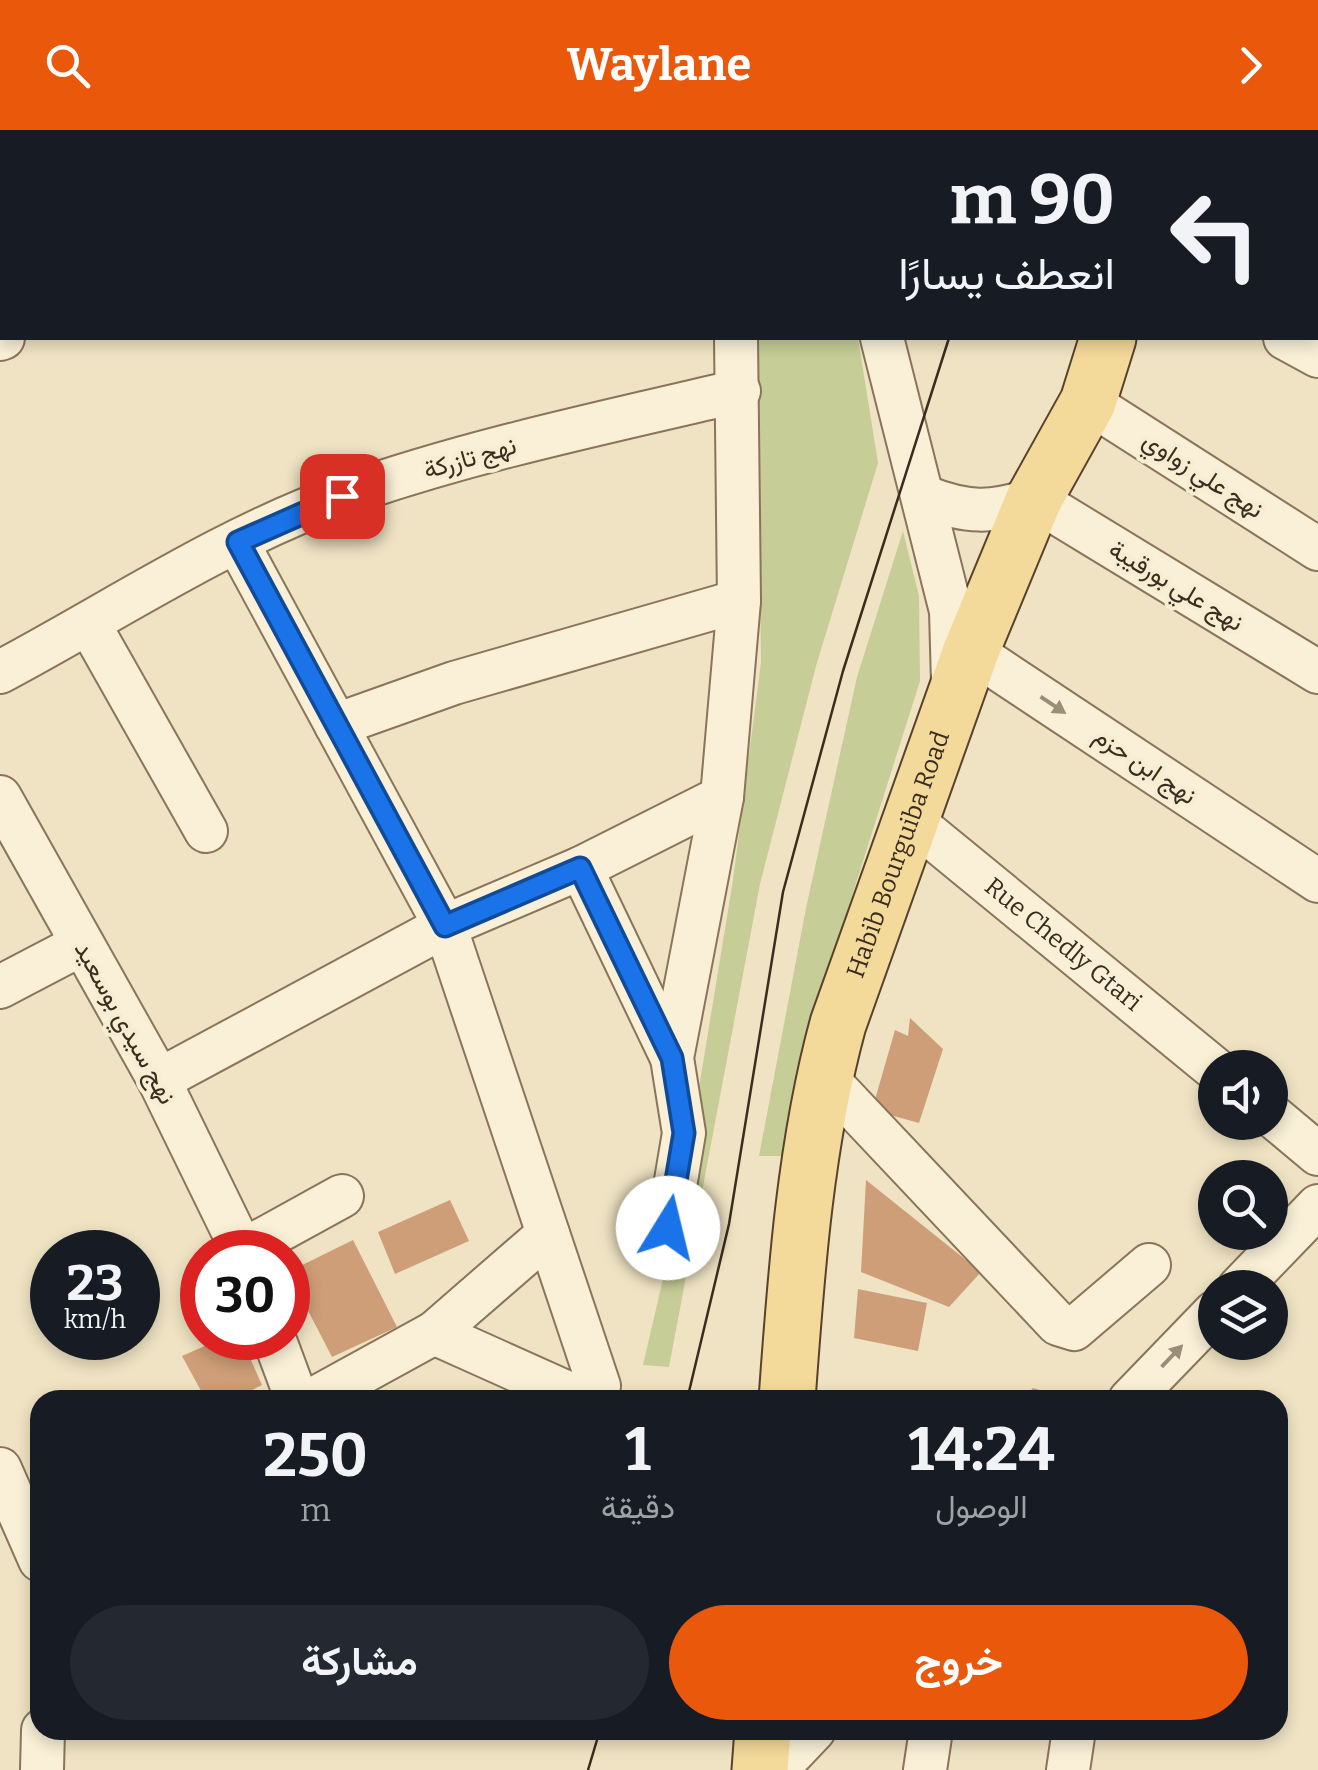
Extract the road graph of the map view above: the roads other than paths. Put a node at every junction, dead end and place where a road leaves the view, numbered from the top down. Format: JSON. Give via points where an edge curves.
{"nodes":[{"id":1,"x":736,"y":340,"type":"edge"},
{"id":2,"x":883,"y":340,"type":"edge"},
{"id":3,"x":1107,"y":340,"type":"edge"},
{"id":4,"x":1290,"y":340,"type":"edge"},
{"id":5,"x":1318,"y":356,"type":"edge"},
{"id":6,"x":739,"y":391,"type":"junction"},
{"id":7,"x":1088,"y":402,"type":"junction"},
{"id":8,"x":925,"y":498,"type":"junction"},
{"id":9,"x":1034,"y":499,"type":"junction"},
{"id":10,"x":238,"y":542,"type":"junction"},
{"id":11,"x":1318,"y":548,"type":"edge"},
{"id":12,"x":739,"y":600,"type":"junction"},
{"id":13,"x":89,"y":624,"type":"junction"},
{"id":14,"x":972,"y":651,"type":"junction"},
{"id":15,"x":0,"y":672,"type":"edge"},
{"id":16,"x":1318,"y":672,"type":"edge"},
{"id":17,"x":953,"y":702,"type":"junction"},
{"id":18,"x":336,"y":725,"type":"junction"},
{"id":19,"x":722,"y":796,"type":"junction"},
{"id":20,"x":0,"y":797,"type":"edge"},
{"id":21,"x":910,"y":819,"type":"junction"},
{"id":22,"x":206,"y":831,"type":"dead end"},
{"id":23,"x":580,"y":868,"type":"junction"},
{"id":24,"x":1318,"y":881,"type":"edge"},
{"id":25,"x":445,"y":926,"type":"junction"},
{"id":26,"x":82,"y":944,"type":"junction"},
{"id":27,"x":0,"y":987,"type":"edge"},
{"id":28,"x":1198,"y":1055,"type":"edge"},
{"id":29,"x":672,"y":1058,"type":"junction"},
{"id":30,"x":824,"y":1076,"type":"junction"},
{"id":31,"x":160,"y":1080,"type":"junction"},
{"id":32,"x":1288,"y":1129,"type":"edge"},
{"id":33,"x":1318,"y":1154,"type":"edge"},
{"id":34,"x":342,"y":1196,"type":"dead end"},
{"id":35,"x":1318,"y":1206,"type":"edge"},
{"id":36,"x":668,"y":1228,"type":"dead end"},
{"id":37,"x":232,"y":1230,"type":"edge"},
{"id":38,"x":281,"y":1230,"type":"edge"},
{"id":39,"x":548,"y":1234,"type":"junction"},
{"id":40,"x":1149,"y":1265,"type":"dead end"},
{"id":41,"x":1256,"y":1270,"type":"edge"},
{"id":42,"x":1198,"y":1330,"type":"edge"},
{"id":43,"x":434,"y":1334,"type":"junction"},
{"id":44,"x":282,"y":1360,"type":"edge"},
{"id":45,"x":293,"y":1390,"type":"edge"},
{"id":46,"x":330,"y":1390,"type":"edge"},
{"id":47,"x":562,"y":1390,"type":"edge"},
{"id":48,"x":596,"y":1390,"type":"edge"},
{"id":49,"x":788,"y":1390,"type":"edge"},
{"id":50,"x":1140,"y":1390,"type":"edge"},
{"id":51,"x":0,"y":1469,"type":"edge"},
{"id":52,"x":30,"y":1537,"type":"edge"},
{"id":53,"x":43,"y":1740,"type":"edge"},
{"id":54,"x":762,"y":1740,"type":"edge"},
{"id":55,"x":804,"y":1740,"type":"edge"},
{"id":56,"x":930,"y":1740,"type":"edge"},
{"id":57,"x":1072,"y":1740,"type":"edge"},
{"id":58,"x":42,"y":1770,"type":"edge"},
{"id":59,"x":760,"y":1770,"type":"edge"},
{"id":60,"x":776,"y":1770,"type":"edge"},
{"id":61,"x":925,"y":1770,"type":"edge"},
{"id":62,"x":1068,"y":1770,"type":"edge"}],
"edges":[{"from":1,"to":6,"type":"street"},
{"from":2,"to":8,"type":"street"},
{"from":3,"to":7,"type":"main road","name":"Habib Bourguiba Road"},
{"from":4,"to":5,"type":"street"},
{"from":6,"to":10,"type":"street","name":"نهج تازركة","via":[[491,450],[342,496]]},
{"from":6,"to":12,"type":"street"},
{"from":7,"to":9,"type":"main road","name":"Habib Bourguiba Road"},
{"from":7,"to":11,"type":"street","name":"نهج علي زواوي"},
{"from":8,"to":9,"type":"street","via":[[984,513]]},
{"from":8,"to":17,"type":"street","via":[[950,611]]},
{"from":9,"to":14,"type":"main road","name":"Habib Bourguiba Road"},
{"from":9,"to":16,"type":"street","name":"نهج علي بورقيبة"},
{"from":10,"to":13,"type":"street","name":"نهج تازركة"},
{"from":10,"to":18,"type":"street"},
{"from":12,"to":18,"type":"street","via":[[454,683]]},
{"from":12,"to":19,"type":"street"},
{"from":13,"to":15,"type":"street","name":"نهج تازركة"},
{"from":13,"to":22,"type":"street"},
{"from":14,"to":17,"type":"main road","name":"Habib Bourguiba Road"},
{"from":14,"to":24,"type":"street","name":"نهج ابن حزم","one_way":true},
{"from":17,"to":21,"type":"main road","name":"Habib Bourguiba Road"},
{"from":18,"to":25,"type":"street"},
{"from":19,"to":23,"type":"street"},
{"from":19,"to":29,"type":"street"},
{"from":20,"to":26,"type":"street","name":"نهج سيدي بوسعيد"},
{"from":21,"to":28,"type":"street","name":"Rue Chedly Gtari"},
{"from":21,"to":30,"type":"main road","name":"Habib Bourguiba Road"},
{"from":23,"to":25,"type":"street"},
{"from":23,"to":29,"type":"street"},
{"from":25,"to":31,"type":"street"},
{"from":25,"to":39,"type":"street"},
{"from":26,"to":27,"type":"street"},
{"from":26,"to":31,"type":"street","name":"نهج سيدي بوسعيد"},
{"from":29,"to":36,"type":"street","via":[[684,1133]]},
{"from":30,"to":40,"type":"street","via":[[1058,1324],[1074,1329]]},
{"from":30,"to":49,"type":"main road","name":"Habib Bourguiba Road"},
{"from":31,"to":37,"type":"street","name":"نهج سيدي بوسعيد"},
{"from":32,"to":33,"type":"street"},
{"from":34,"to":38,"type":"street"},
{"from":35,"to":41,"type":"street"},
{"from":39,"to":43,"type":"street"},
{"from":39,"to":48,"type":"street"},
{"from":50,"to":42,"type":"street","one_way":true},
{"from":43,"to":46,"type":"street"},
{"from":43,"to":47,"type":"street"},
{"from":44,"to":45,"type":"street"},
{"from":51,"to":52,"type":"street"},
{"from":53,"to":58,"type":"street"},
{"from":54,"to":59,"type":"main road"},
{"from":55,"to":60,"type":"street"},
{"from":56,"to":61,"type":"street"},
{"from":57,"to":62,"type":"street"}]}
